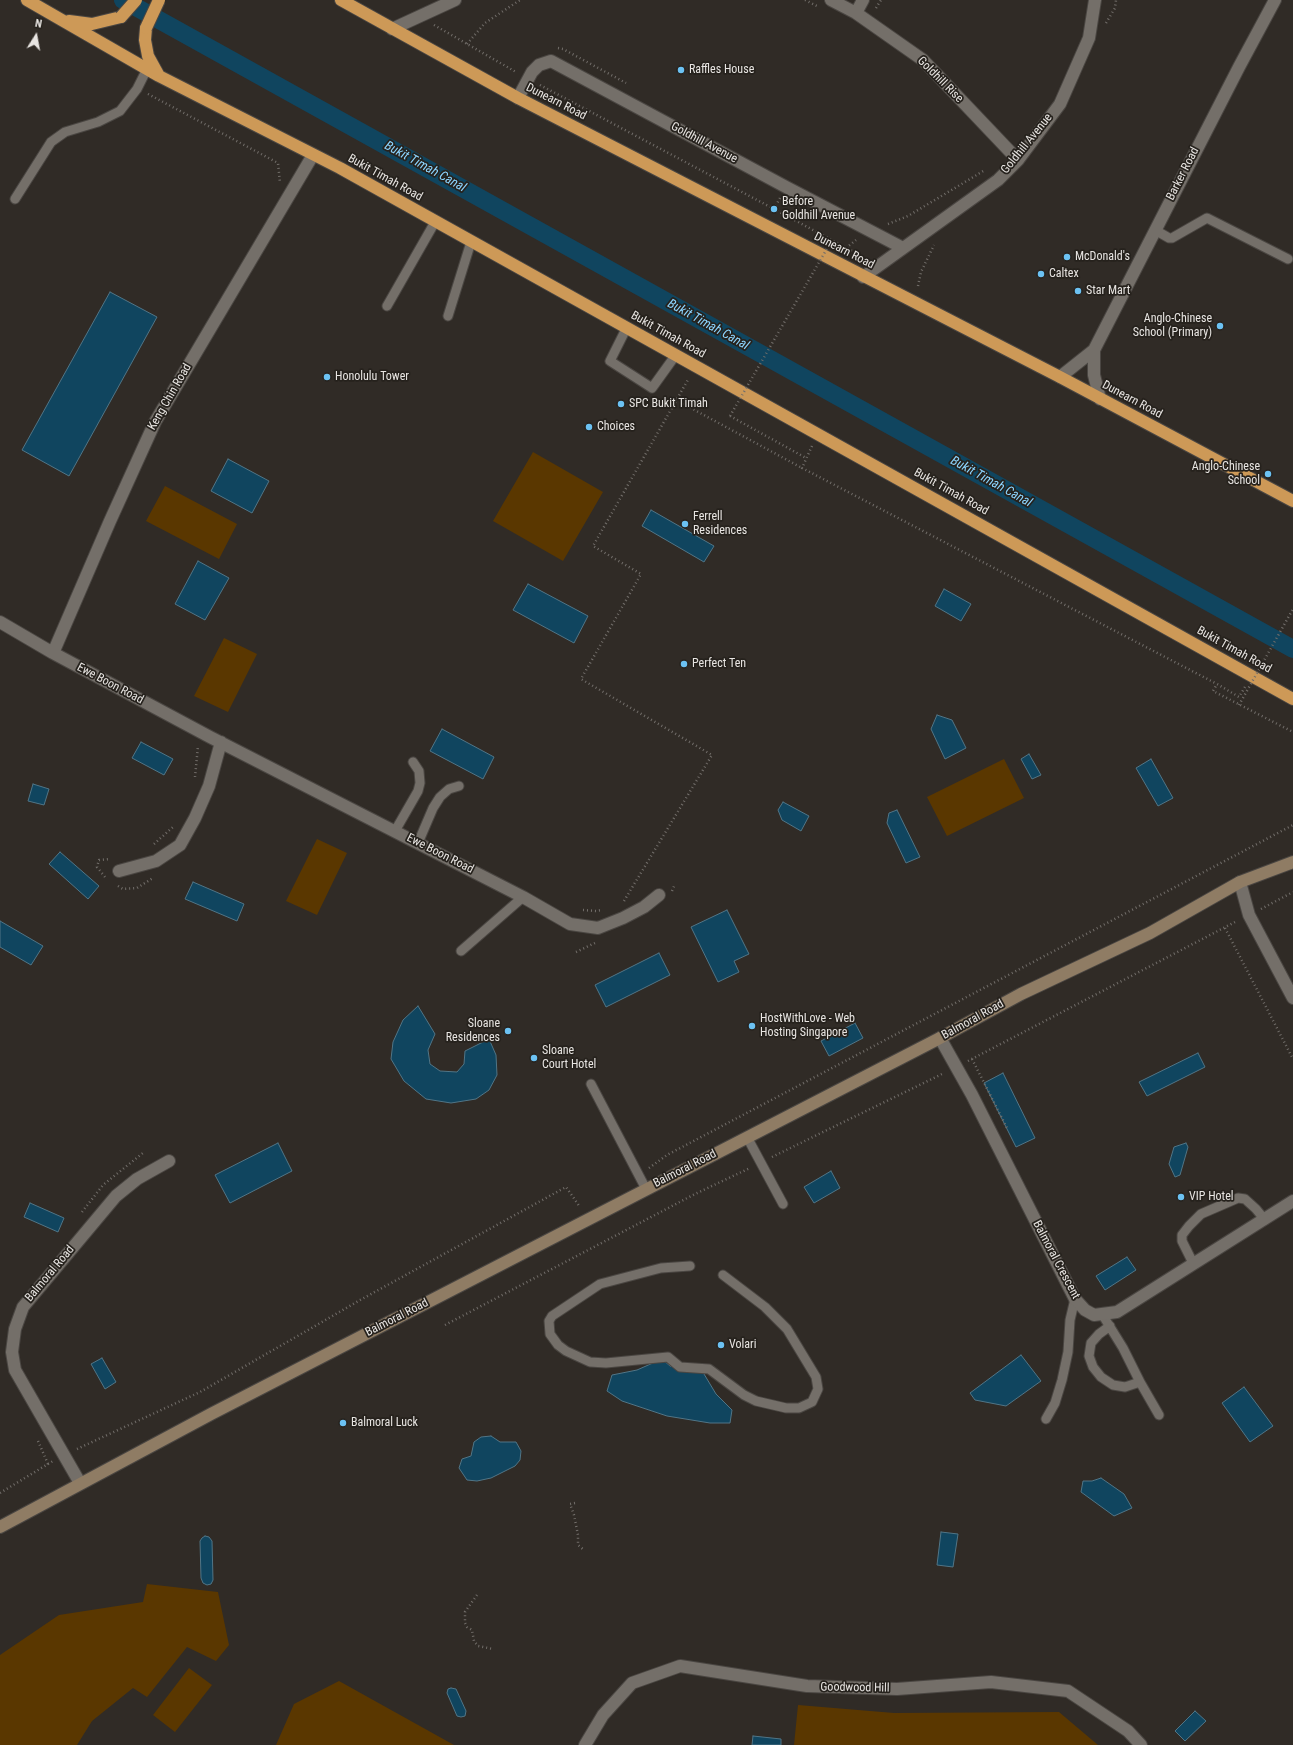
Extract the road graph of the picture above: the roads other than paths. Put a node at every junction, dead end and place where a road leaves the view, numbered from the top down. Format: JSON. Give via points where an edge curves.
{"nodes":[{"id":1,"x":27,"y":0,"type":"edge"},
{"id":2,"x":136,"y":0,"type":"edge"},
{"id":3,"x":159,"y":0,"type":"edge"},
{"id":4,"x":341,"y":0,"type":"edge"},
{"id":5,"x":455,"y":0,"type":"edge"},
{"id":6,"x":831,"y":0,"type":"edge"},
{"id":7,"x":863,"y":0,"type":"edge"},
{"id":8,"x":1095,"y":0,"type":"edge"},
{"id":9,"x":1275,"y":0,"type":"edge"},
{"id":10,"x":856,"y":14,"type":"junction"},
{"id":11,"x":64,"y":21,"type":"junction"},
{"id":12,"x":392,"y":29,"type":"junction"},
{"id":13,"x":147,"y":69,"type":"junction"},
{"id":14,"x":159,"y":76,"type":"junction"},
{"id":15,"x":518,"y":98,"type":"junction"},
{"id":16,"x":313,"y":155,"type":"junction"},
{"id":17,"x":1018,"y":160,"type":"junction"},
{"id":18,"x":15,"y":199,"type":"dead end"},
{"id":19,"x":435,"y":222,"type":"junction"},
{"id":20,"x":1155,"y":230,"type":"junction"},
{"id":21,"x":471,"y":242,"type":"junction"},
{"id":22,"x":903,"y":248,"type":"junction"},
{"id":23,"x":1288,"y":259,"type":"dead end"},
{"id":24,"x":863,"y":277,"type":"junction"},
{"id":25,"x":387,"y":306,"type":"dead end"},
{"id":26,"x":448,"y":316,"type":"dead end"},
{"id":27,"x":626,"y":329,"type":"junction"},
{"id":28,"x":1094,"y":350,"type":"junction"},
{"id":29,"x":676,"y":356,"type":"junction"},
{"id":30,"x":1060,"y":378,"type":"junction"},
{"id":31,"x":1100,"y":399,"type":"junction"},
{"id":32,"x":1293,"y":501,"type":"edge"},
{"id":33,"x":0,"y":622,"type":"edge"},
{"id":34,"x":53,"y":653,"type":"junction"},
{"id":35,"x":1293,"y":699,"type":"edge"},
{"id":36,"x":221,"y":742,"type":"junction"},
{"id":37,"x":414,"y":762,"type":"dead end"},
{"id":38,"x":459,"y":786,"type":"dead end"},
{"id":39,"x":395,"y":831,"type":"junction"},
{"id":40,"x":418,"y":843,"type":"junction"},
{"id":41,"x":1293,"y":862,"type":"edge"},
{"id":42,"x":119,"y":871,"type":"dead end"},
{"id":43,"x":1240,"y":882,"type":"junction"},
{"id":44,"x":659,"y":894,"type":"dead end"},
{"id":45,"x":523,"y":897,"type":"junction"},
{"id":46,"x":461,"y":951,"type":"dead end"},
{"id":47,"x":1293,"y":998,"type":"edge"},
{"id":48,"x":940,"y":1038,"type":"junction"},
{"id":49,"x":591,"y":1084,"type":"dead end"},
{"id":50,"x":747,"y":1137,"type":"junction"},
{"id":51,"x":169,"y":1161,"type":"dead end"},
{"id":52,"x":646,"y":1189,"type":"junction"},
{"id":53,"x":1293,"y":1202,"type":"edge"},
{"id":54,"x":783,"y":1204,"type":"dead end"},
{"id":55,"x":1264,"y":1220,"type":"junction"},
{"id":56,"x":1193,"y":1263,"type":"junction"},
{"id":57,"x":690,"y":1266,"type":"dead end"},
{"id":58,"x":723,"y":1275,"type":"dead end"},
{"id":59,"x":1075,"y":1299,"type":"junction"},
{"id":60,"x":1102,"y":1314,"type":"junction"},
{"id":61,"x":1110,"y":1326,"type":"junction"},
{"id":62,"x":1140,"y":1382,"type":"junction"},
{"id":63,"x":1159,"y":1415,"type":"dead end"},
{"id":64,"x":1046,"y":1419,"type":"dead end"},
{"id":65,"x":80,"y":1483,"type":"junction"},
{"id":66,"x":0,"y":1527,"type":"edge"},
{"id":67,"x":585,"y":1745,"type":"edge"},
{"id":68,"x":1141,"y":1745,"type":"edge"}],
"edges":[{"from":1,"to":11,"type":"highway","name":"Bukit Timah Road"},
{"from":2,"to":11,"type":"highway","bridge":true,"via":[[121,17],[92,24]]},
{"from":3,"to":14,"type":"highway","bridge":true,"via":[[146,28],[145,40],[148,56]]},
{"from":4,"to":12,"type":"highway","name":"Dunearn Road"},
{"from":5,"to":12,"type":"street"},
{"from":6,"to":10,"type":"street","name":"Goldhill Rise"},
{"from":7,"to":10,"type":"street"},
{"from":8,"to":17,"type":"street","name":"Goldhill Avenue","via":[[1089,38],[1060,104]]},
{"from":9,"to":20,"type":"street","name":"Barker Road"},
{"from":10,"to":17,"type":"street","name":"Goldhill Rise","via":[[923,60]]},
{"from":11,"to":13,"type":"highway","name":"Bukit Timah Road"},
{"from":12,"to":15,"type":"highway","name":"Dunearn Road"},
{"from":13,"to":14,"type":"highway","name":"Bukit Timah Road"},
{"from":13,"to":18,"type":"lane","via":[[120,111],[98,122],[66,132],[51,142]]},
{"from":14,"to":16,"type":"highway","name":"Bukit Timah Road"},
{"from":15,"to":22,"type":"street","name":"Goldhill Avenue","via":[[532,72],[539,65],[551,61]]},
{"from":15,"to":24,"type":"highway","name":"Dunearn Road"},
{"from":16,"to":19,"type":"highway","name":"Bukit Timah Road"},
{"from":16,"to":34,"type":"street","name":"Keng Chin Road","via":[[155,422]]},
{"from":17,"to":22,"type":"street","name":"Goldhill Avenue","via":[[998,180]]},
{"from":19,"to":21,"type":"highway","name":"Bukit Timah Road"},
{"from":19,"to":25,"type":"lane"},
{"from":20,"to":23,"type":"lane","via":[[1172,238],[1207,218]]},
{"from":20,"to":28,"type":"street","name":"Barker Road"},
{"from":21,"to":26,"type":"lane"},
{"from":21,"to":27,"type":"highway","name":"Bukit Timah Road"},
{"from":22,"to":24,"type":"street","name":"Goldhill Avenue"},
{"from":24,"to":30,"type":"highway","name":"Dunearn Road"},
{"from":27,"to":29,"type":"highway","name":"Bukit Timah Road"},
{"from":27,"to":29,"type":"lane","via":[[610,361],[652,388]]},
{"from":28,"to":30,"type":"street","name":"Barker Road"},
{"from":28,"to":31,"type":"street","name":"Barker Road","via":[[1094,375]]},
{"from":29,"to":35,"type":"highway","name":"Bukit Timah Road"},
{"from":30,"to":31,"type":"highway","name":"Dunearn Road"},
{"from":31,"to":32,"type":"highway","name":"Dunearn Road"},
{"from":33,"to":34,"type":"street","name":"Ewe Boon Road"},
{"from":34,"to":36,"type":"street","name":"Ewe Boon Road"},
{"from":36,"to":39,"type":"street","name":"Ewe Boon Road"},
{"from":36,"to":42,"type":"street","via":[[209,786],[180,845],[156,861]]},
{"from":37,"to":39,"type":"lane","via":[[420,783],[418,791]]},
{"from":38,"to":40,"type":"lane","via":[[449,789],[440,797]]},
{"from":39,"to":40,"type":"street","name":"Ewe Boon Road"},
{"from":40,"to":45,"type":"street","name":"Ewe Boon Road"},
{"from":41,"to":43,"type":"street","name":"Balmoral Road"},
{"from":43,"to":47,"type":"street","via":[[1249,914]]},
{"from":43,"to":48,"type":"street","name":"Balmoral Road","via":[[1150,932],[1021,994]]},
{"from":44,"to":45,"type":"street","name":"Ewe Boon Road","via":[[644,907],[598,928],[570,924]]},
{"from":45,"to":46,"type":"lane"},
{"from":48,"to":50,"type":"street","name":"Balmoral Road"},
{"from":48,"to":59,"type":"street","name":"Balmoral Crescent","via":[[972,1095]]},
{"from":49,"to":52,"type":"lane"},
{"from":50,"to":52,"type":"street","name":"Balmoral Road"},
{"from":50,"to":54,"type":"lane"},
{"from":51,"to":65,"type":"street","name":"Balmoral Road","via":[[137,1179],[116,1196],[23,1307],[15,1329],[12,1352],[15,1370]]},
{"from":52,"to":65,"type":"street","name":"Balmoral Road"},
{"from":53,"to":55,"type":"street","name":"Balmoral Crescent"},
{"from":55,"to":56,"type":"street","name":"Balmoral Crescent"},
{"from":55,"to":56,"type":"lane","via":[[1245,1199],[1238,1198],[1201,1214],[1182,1235],[1182,1242]]},
{"from":56,"to":60,"type":"street","name":"Balmoral Crescent","via":[[1117,1312]]},
{"from":57,"to":58,"type":"lane","via":[[662,1268],[600,1284],[552,1316],[549,1321],[550,1334],[566,1351],[590,1362],[606,1363],[668,1357],[680,1367],[709,1369],[756,1401],[786,1408],[799,1408],[812,1402],[818,1389],[816,1377],[787,1329],[765,1307]]},
{"from":59,"to":60,"type":"street","name":"Balmoral Crescent","via":[[1084,1310],[1094,1315]]},
{"from":59,"to":64,"type":"lane","via":[[1062,1380],[1055,1403]]},
{"from":60,"to":61,"type":"lane"},
{"from":61,"to":62,"type":"lane"},
{"from":61,"to":62,"type":"lane","via":[[1091,1343],[1089,1356],[1093,1367],[1101,1378],[1113,1385],[1124,1387]]},
{"from":62,"to":63,"type":"lane"},
{"from":65,"to":66,"type":"street","name":"Balmoral Road"},
{"from":67,"to":68,"type":"street","name":"Goodwood Hill","via":[[602,1715],[632,1683],[680,1666],[807,1686],[897,1689],[991,1682],[1068,1691],[1128,1731]]}]}
